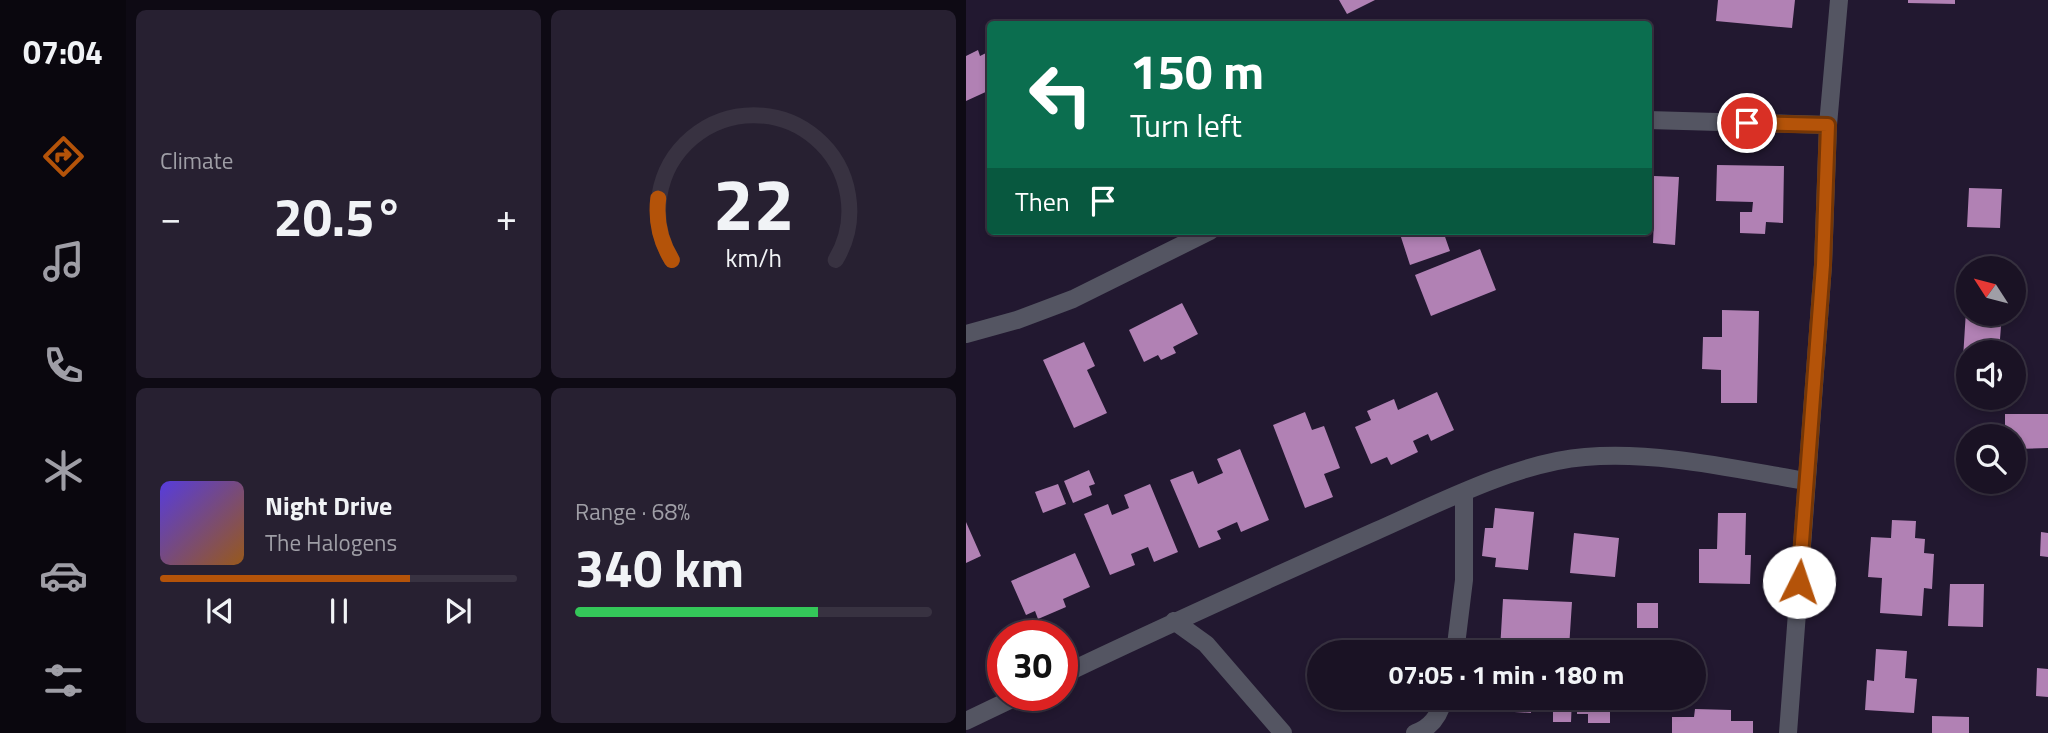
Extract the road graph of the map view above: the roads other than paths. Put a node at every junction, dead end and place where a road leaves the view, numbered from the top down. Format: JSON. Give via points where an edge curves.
{"nodes":[{"id":1,"x":1839,"y":0,"type":"edge"},
{"id":2,"x":1652,"y":120,"type":"edge"},
{"id":3,"x":1828,"y":125,"type":"junction"},
{"id":4,"x":1202,"y":235,"type":"edge"},
{"id":5,"x":966,"y":334,"type":"edge"},
{"id":6,"x":1807,"y":481,"type":"junction"},
{"id":7,"x":1464,"y":492,"type":"junction"},
{"id":8,"x":1174,"y":621,"type":"junction"},
{"id":9,"x":1458,"y":640,"type":"edge"},
{"id":10,"x":1078,"y":667,"type":"edge"},
{"id":11,"x":1440,"y":710,"type":"edge"},
{"id":12,"x":987,"y":711,"type":"edge"},
{"id":13,"x":966,"y":721,"type":"edge"},
{"id":14,"x":1283,"y":733,"type":"edge"},
{"id":15,"x":1415,"y":733,"type":"edge"},
{"id":16,"x":1788,"y":733,"type":"edge"}],
"edges":[{"from":1,"to":3,"type":"street"},
{"from":2,"to":3,"type":"street"},
{"from":3,"to":6,"type":"street"},
{"from":4,"to":5,"type":"street","via":[[1073,299]]},
{"from":6,"to":7,"type":"street","via":[[1645,457],[1584,457],[1544,464]]},
{"from":6,"to":16,"type":"street"},
{"from":7,"to":8,"type":"street"},
{"from":7,"to":9,"type":"street"},
{"from":8,"to":10,"type":"street"},
{"from":8,"to":14,"type":"street","via":[[1206,644]]},
{"from":11,"to":15,"type":"street"},
{"from":12,"to":13,"type":"street"}]}
